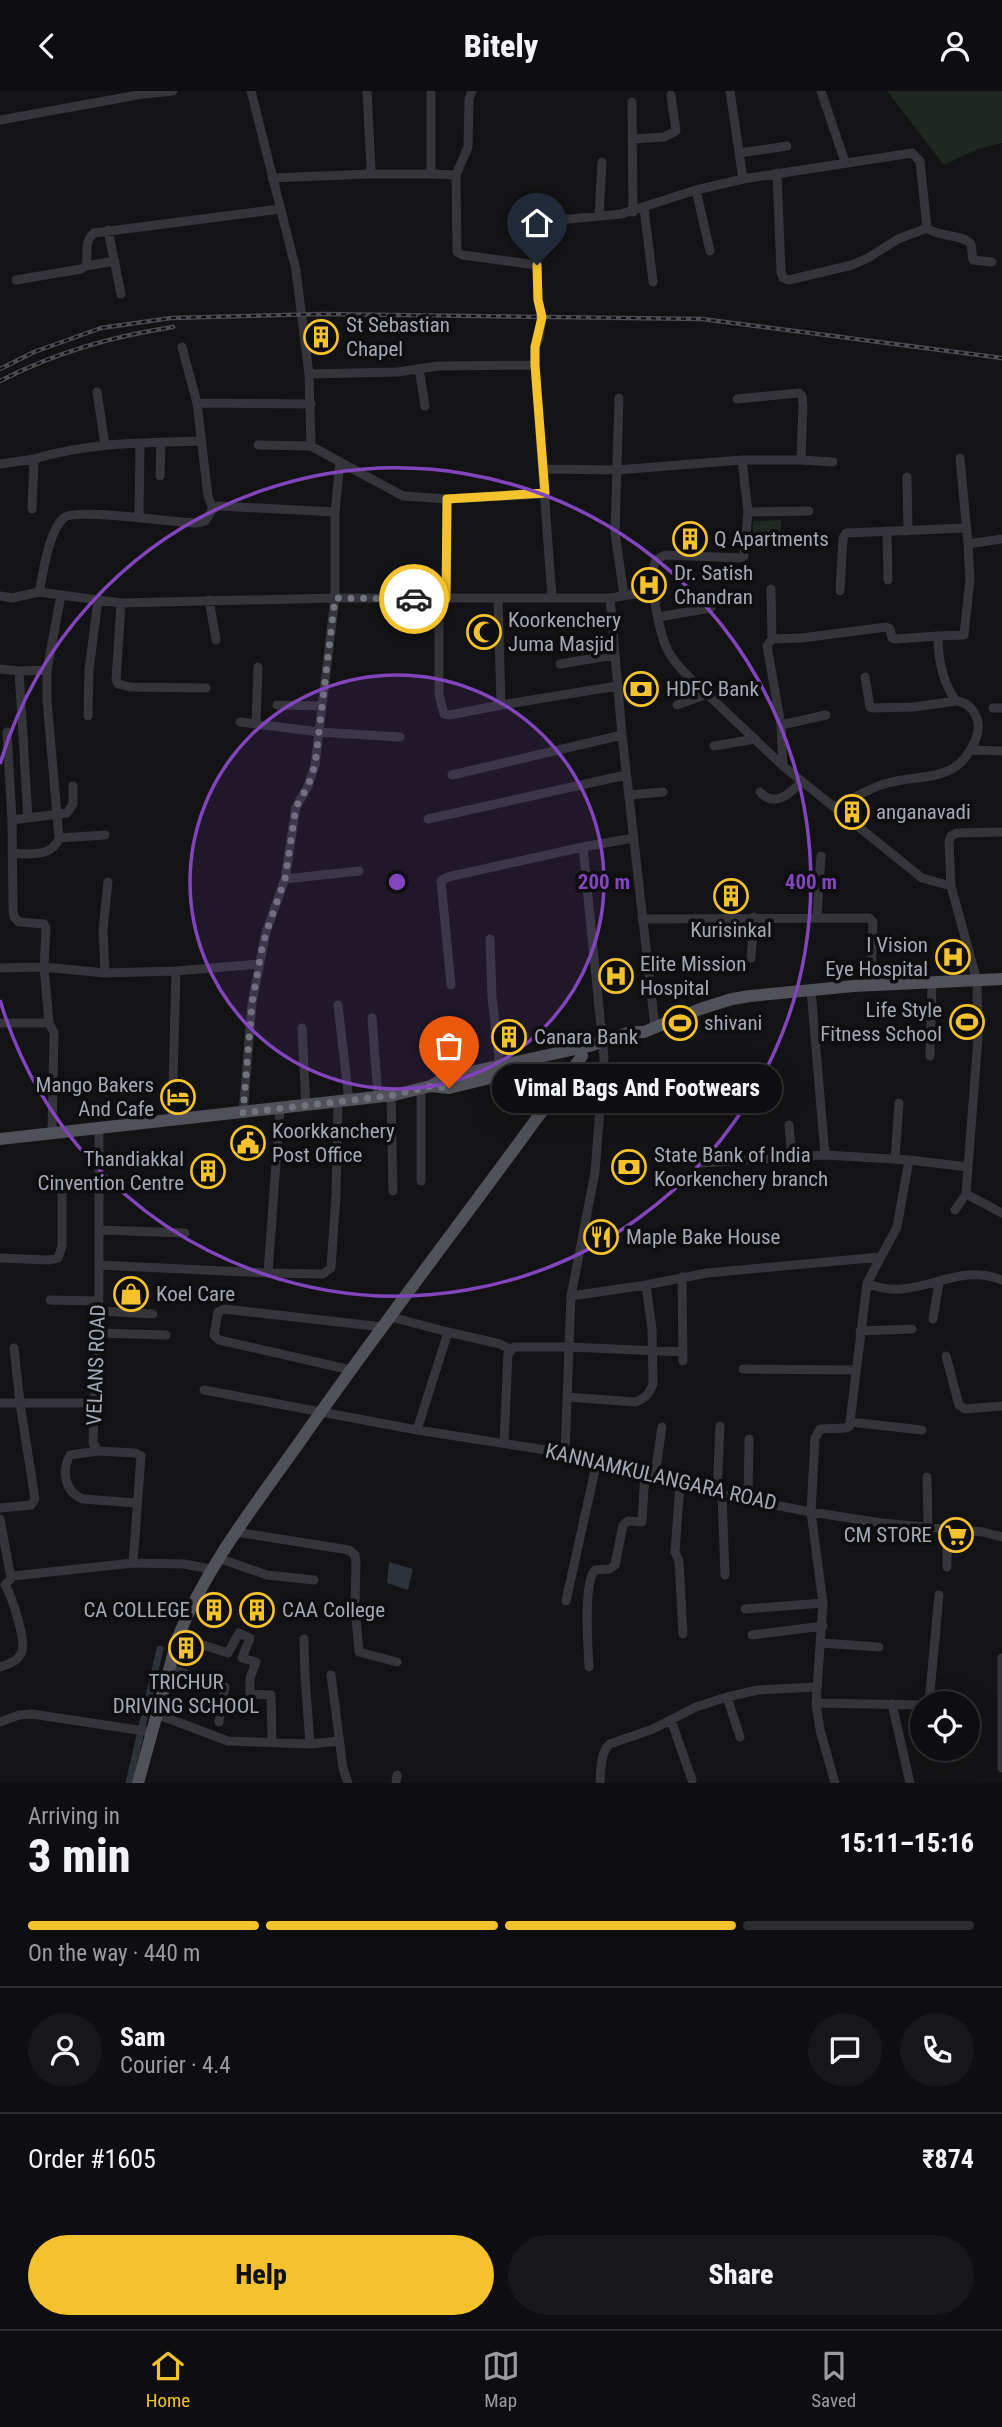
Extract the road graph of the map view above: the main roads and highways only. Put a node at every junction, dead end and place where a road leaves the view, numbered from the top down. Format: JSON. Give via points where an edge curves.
{"nodes":[{"id":1,"x":1002,"y":979,"type":"edge"},
{"id":2,"x":585,"y":1051,"type":"junction"},
{"id":3,"x":426,"y":1087,"type":"junction"},
{"id":4,"x":0,"y":1139,"type":"edge"},
{"id":5,"x":138,"y":1783,"type":"edge"}],
"edges":[{"from":1,"to":2,"type":"main road","via":[[871,985],[732,999],[632,1040]]},
{"from":2,"to":3,"type":"main road","via":[[444,1078]]},
{"from":2,"to":3,"type":"main road","via":[[449,1088]]},
{"from":2,"to":5,"type":"main road","via":[[215,1564],[178,1637],[156,1714],[145,1732]]},
{"from":3,"to":4,"type":"main road","via":[[385,1097]]}]}
